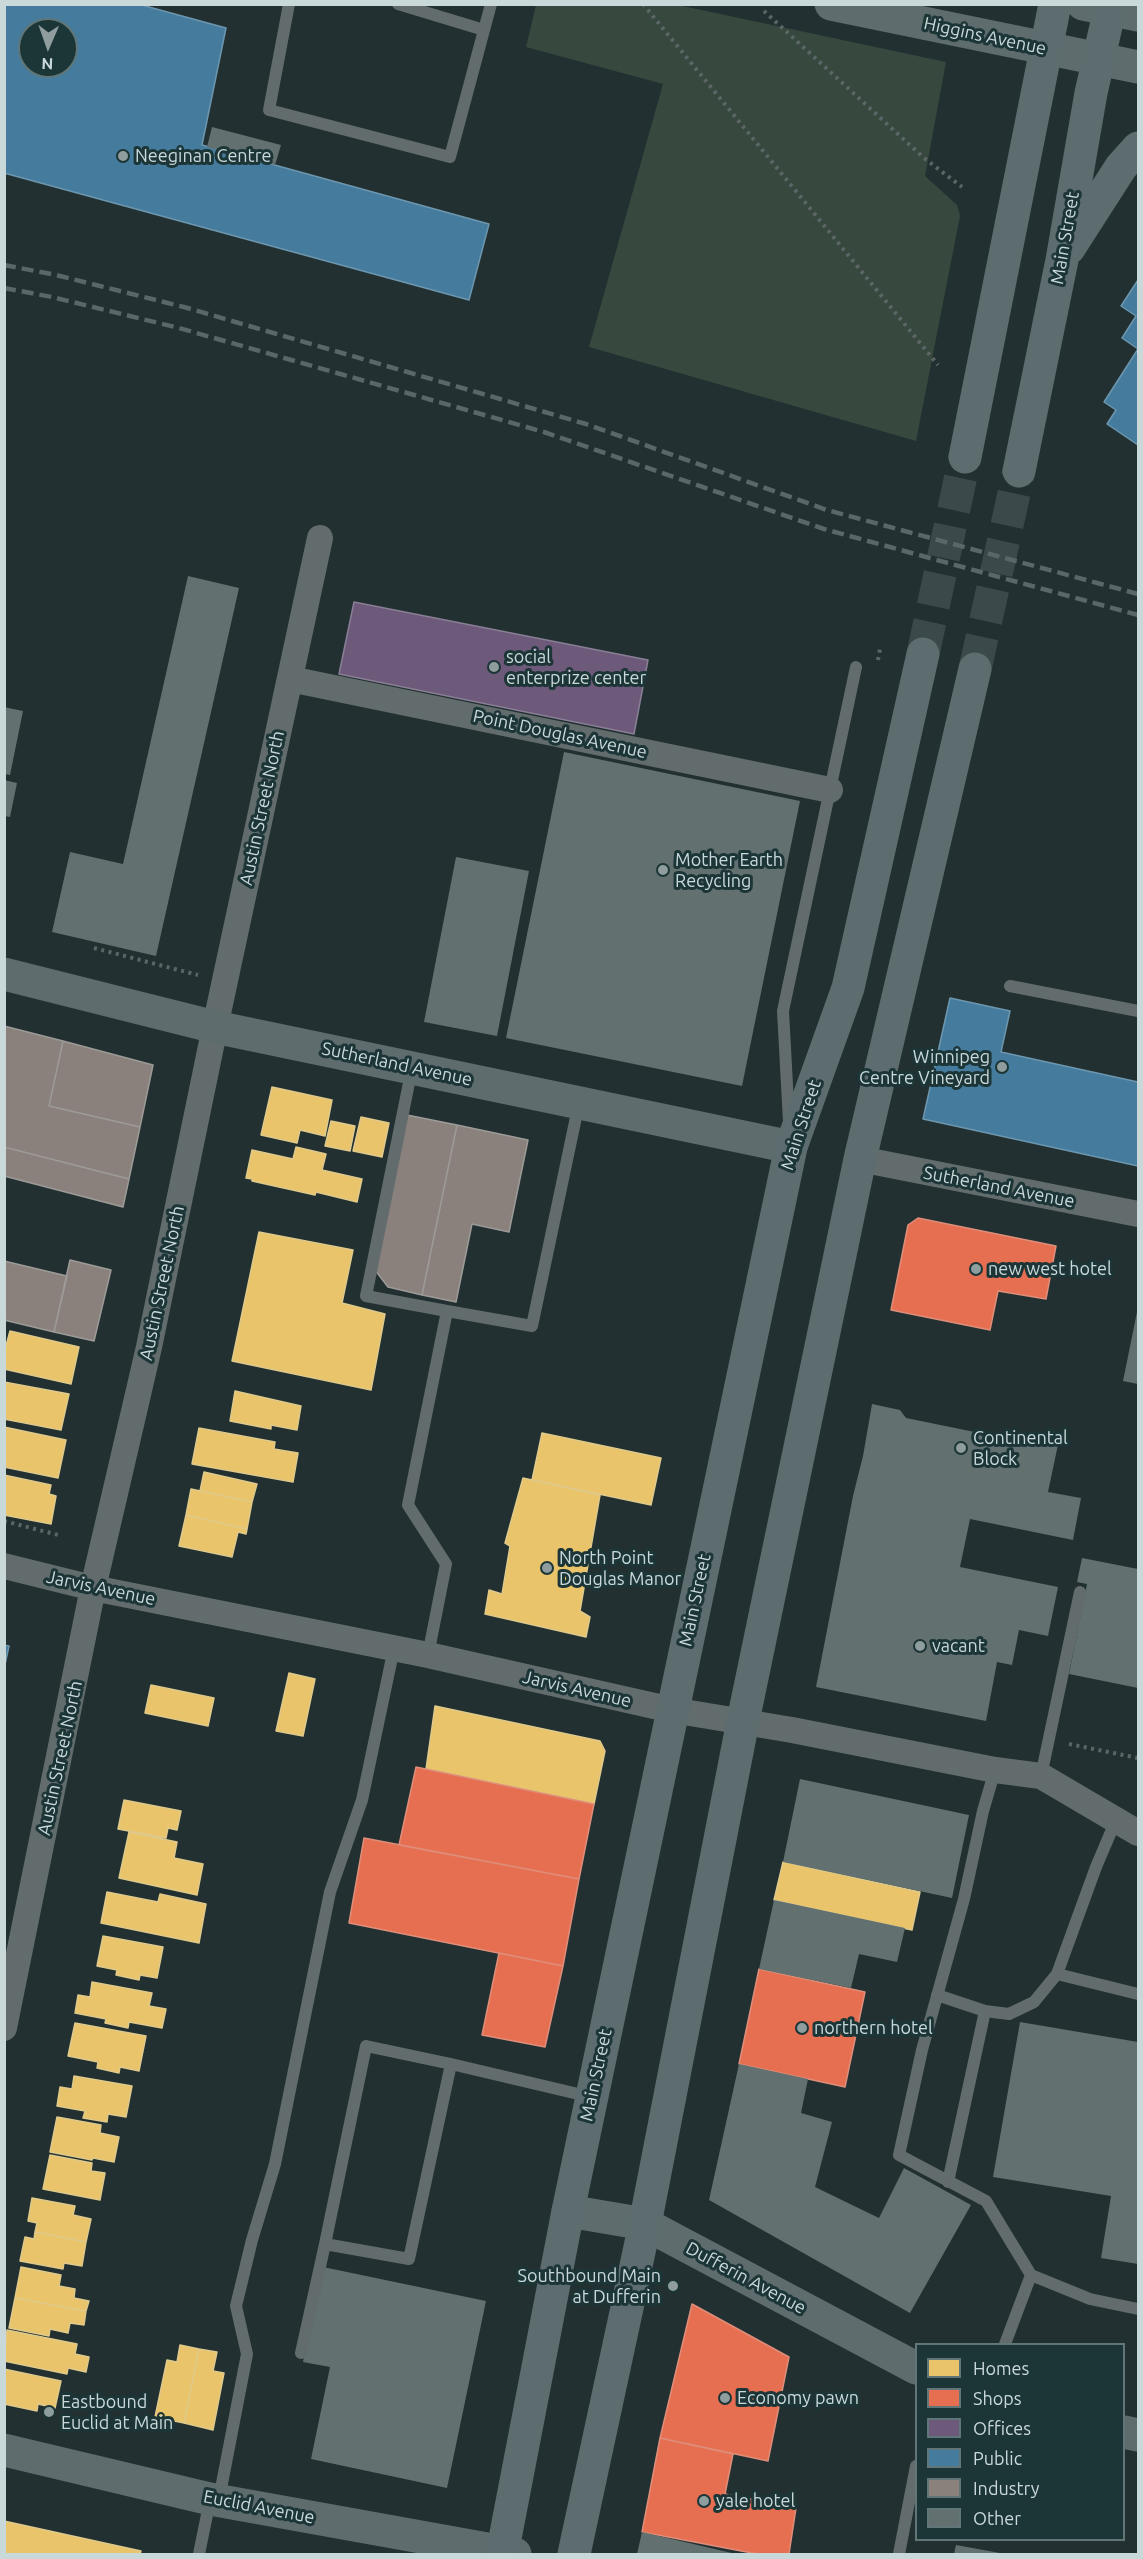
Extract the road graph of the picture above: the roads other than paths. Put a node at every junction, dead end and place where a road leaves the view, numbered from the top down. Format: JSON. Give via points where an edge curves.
{"nodes":[{"id":1,"x":289,"y":4,"type":"edge"},
{"id":2,"x":398,"y":4,"type":"edge"},
{"id":3,"x":491,"y":4,"type":"edge"},
{"id":4,"x":831,"y":4,"type":"edge"},
{"id":5,"x":1055,"y":4,"type":"edge"},
{"id":6,"x":1110,"y":8,"type":"edge"},
{"id":7,"x":484,"y":30,"type":"junction"},
{"id":8,"x":1047,"y":49,"type":"junction"},
{"id":9,"x":1099,"y":59,"type":"junction"},
{"id":10,"x":1138,"y":67,"type":"edge"},
{"id":11,"x":1138,"y":148,"type":"edge"},
{"id":12,"x":1062,"y":260,"type":"junction"},
{"id":13,"x":964,"y":457,"type":"tunnel mouth"},
{"id":14,"x":1019,"y":471,"type":"tunnel mouth"},
{"id":15,"x":320,"y":538,"type":"dead end"},
{"id":16,"x":923,"y":654,"type":"tunnel mouth"},
{"id":17,"x":856,"y":667,"type":"dead end"},
{"id":18,"x":975,"y":669,"type":"tunnel mouth"},
{"id":19,"x":290,"y":679,"type":"junction"},
{"id":20,"x":830,"y":790,"type":"junction"},
{"id":21,"x":4,"y":974,"type":"edge"},
{"id":22,"x":1011,"y":986,"type":"dead end"},
{"id":23,"x":1138,"y":1011,"type":"edge"},
{"id":24,"x":215,"y":1027,"type":"junction"},
{"id":25,"x":412,"y":1067,"type":"junction"},
{"id":26,"x":579,"y":1101,"type":"junction"},
{"id":27,"x":791,"y":1147,"type":"junction"},
{"id":28,"x":860,"y":1160,"type":"junction"},
{"id":29,"x":1138,"y":1214,"type":"edge"},
{"id":30,"x":447,"y":1311,"type":"junction"},
{"id":31,"x":4,"y":1566,"type":"edge"},
{"id":32,"x":93,"y":1588,"type":"junction"},
{"id":33,"x":1080,"y":1592,"type":"dead end"},
{"id":34,"x":394,"y":1648,"type":"junction"},
{"id":35,"x":428,"y":1655,"type":"junction"},
{"id":36,"x":672,"y":1710,"type":"junction"},
{"id":37,"x":743,"y":1721,"type":"junction"},
{"id":38,"x":995,"y":1770,"type":"junction"},
{"id":39,"x":1041,"y":1776,"type":"junction"},
{"id":40,"x":1116,"y":1820,"type":"junction"},
{"id":41,"x":1138,"y":1833,"type":"edge"},
{"id":42,"x":1057,"y":1974,"type":"junction"},
{"id":43,"x":1138,"y":1994,"type":"edge"},
{"id":44,"x":937,"y":1995,"type":"junction"},
{"id":45,"x":985,"y":2011,"type":"junction"},
{"id":46,"x":4,"y":2028,"type":"edge"},
{"id":47,"x":451,"y":2064,"type":"junction"},
{"id":48,"x":592,"y":2097,"type":"junction"},
{"id":49,"x":948,"y":2182,"type":"junction"},
{"id":50,"x":568,"y":2211,"type":"junction"},
{"id":51,"x":645,"y":2224,"type":"junction"},
{"id":52,"x":325,"y":2244,"type":"junction"},
{"id":53,"x":1031,"y":2275,"type":"junction"},
{"id":54,"x":1138,"y":2309,"type":"edge"},
{"id":55,"x":1005,"y":2343,"type":"edge"},
{"id":56,"x":300,"y":2353,"type":"dead end"},
{"id":57,"x":915,"y":2367,"type":"edge"},
{"id":58,"x":4,"y":2450,"type":"edge"},
{"id":59,"x":915,"y":2471,"type":"edge"},
{"id":60,"x":214,"y":2499,"type":"junction"},
{"id":61,"x":199,"y":2554,"type":"edge"},
{"id":62,"x":507,"y":2554,"type":"edge"},
{"id":63,"x":574,"y":2554,"type":"edge"},
{"id":64,"x":899,"y":2554,"type":"edge"}],
"edges":[{"from":1,"to":7,"type":"lane","via":[[269,110],[450,157]]},
{"from":2,"to":7,"type":"lane"},
{"from":3,"to":7,"type":"lane"},
{"from":4,"to":8,"type":"street","name":"Higgins Avenue"},
{"from":5,"to":8,"type":"main road"},
{"from":6,"to":9,"type":"main road","name":"Main Street"},
{"from":8,"to":9,"type":"street","name":"Higgins Avenue"},
{"from":8,"to":13,"type":"main road"},
{"from":9,"to":10,"type":"street","name":"Higgins Avenue"},
{"from":9,"to":12,"type":"main road","name":"Main Street"},
{"from":11,"to":12,"type":"main road","via":[[1121,167]]},
{"from":12,"to":14,"type":"main road","name":"Main Street"},
{"from":15,"to":19,"type":"street","name":"Austin Street North"},
{"from":16,"to":27,"type":"main road","name":"Main Street","via":[[848,988]]},
{"from":17,"to":20,"type":"lane"},
{"from":18,"to":28,"type":"main road"},
{"from":19,"to":20,"type":"street","name":"Point Douglas Avenue"},
{"from":19,"to":24,"type":"street","name":"Austin Street North"},
{"from":20,"to":27,"type":"lane","via":[[783,1011]]},
{"from":21,"to":24,"type":"street","name":"Sutherland Avenue"},
{"from":22,"to":23,"type":"lane"},
{"from":24,"to":25,"type":"street","name":"Sutherland Avenue"},
{"from":24,"to":32,"type":"street","name":"Austin Street North","via":[[149,1347]]},
{"from":25,"to":26,"type":"street","name":"Sutherland Avenue"},
{"from":25,"to":30,"type":"lane","via":[[366,1296]]},
{"from":26,"to":27,"type":"street","name":"Sutherland Avenue"},
{"from":26,"to":30,"type":"lane","via":[[532,1326]]},
{"from":27,"to":36,"type":"main road","name":"Main Street"},
{"from":28,"to":29,"type":"street","name":"Sutherland Avenue"},
{"from":28,"to":37,"type":"main road"},
{"from":30,"to":35,"type":"lane","via":[[408,1506],[446,1564]]},
{"from":31,"to":32,"type":"street","name":"Jarvis Avenue"},
{"from":32,"to":34,"type":"street","name":"Jarvis Avenue"},
{"from":32,"to":46,"type":"street","name":"Austin Street North"},
{"from":33,"to":39,"type":"lane"},
{"from":34,"to":35,"type":"street","name":"Jarvis Avenue"},
{"from":34,"to":60,"type":"lane","via":[[362,1800],[330,1892],[274,2164],[236,2306],[247,2354]]},
{"from":35,"to":36,"type":"street","name":"Jarvis Avenue"},
{"from":36,"to":37,"type":"street","name":"Jarvis Avenue"},
{"from":36,"to":48,"type":"main road","name":"Main Street"},
{"from":37,"to":38,"type":"street","name":"Jarvis Avenue"},
{"from":37,"to":51,"type":"main road"},
{"from":38,"to":39,"type":"street","name":"Jarvis Avenue"},
{"from":38,"to":44,"type":"lane"},
{"from":39,"to":40,"type":"street","name":"Jarvis Avenue"},
{"from":40,"to":41,"type":"street","name":"Jarvis Avenue"},
{"from":40,"to":42,"type":"lane"},
{"from":42,"to":43,"type":"lane"},
{"from":42,"to":45,"type":"lane","via":[[1034,2002],[1009,2014]]},
{"from":44,"to":45,"type":"lane"},
{"from":44,"to":49,"type":"lane","via":[[899,2156]]},
{"from":45,"to":49,"type":"lane"},
{"from":47,"to":48,"type":"lane"},
{"from":47,"to":52,"type":"lane","via":[[409,2259]]},
{"from":47,"to":52,"type":"lane","via":[[366,2046]]},
{"from":48,"to":50,"type":"main road","name":"Main Street"},
{"from":49,"to":53,"type":"lane","via":[[986,2202]]},
{"from":50,"to":51,"type":"street","name":"Dufferin Avenue"},
{"from":50,"to":62,"type":"main road","name":"Main Street"},
{"from":51,"to":57,"type":"street","name":"Dufferin Avenue"},
{"from":51,"to":63,"type":"main road"},
{"from":52,"to":56,"type":"lane"},
{"from":53,"to":54,"type":"lane","via":[[1090,2299]]},
{"from":53,"to":55,"type":"lane"},
{"from":58,"to":60,"type":"street","name":"Euclid Avenue"},
{"from":59,"to":64,"type":"lane"},
{"from":60,"to":61,"type":"lane"},
{"from":60,"to":62,"type":"street","name":"Euclid Avenue"}]}
